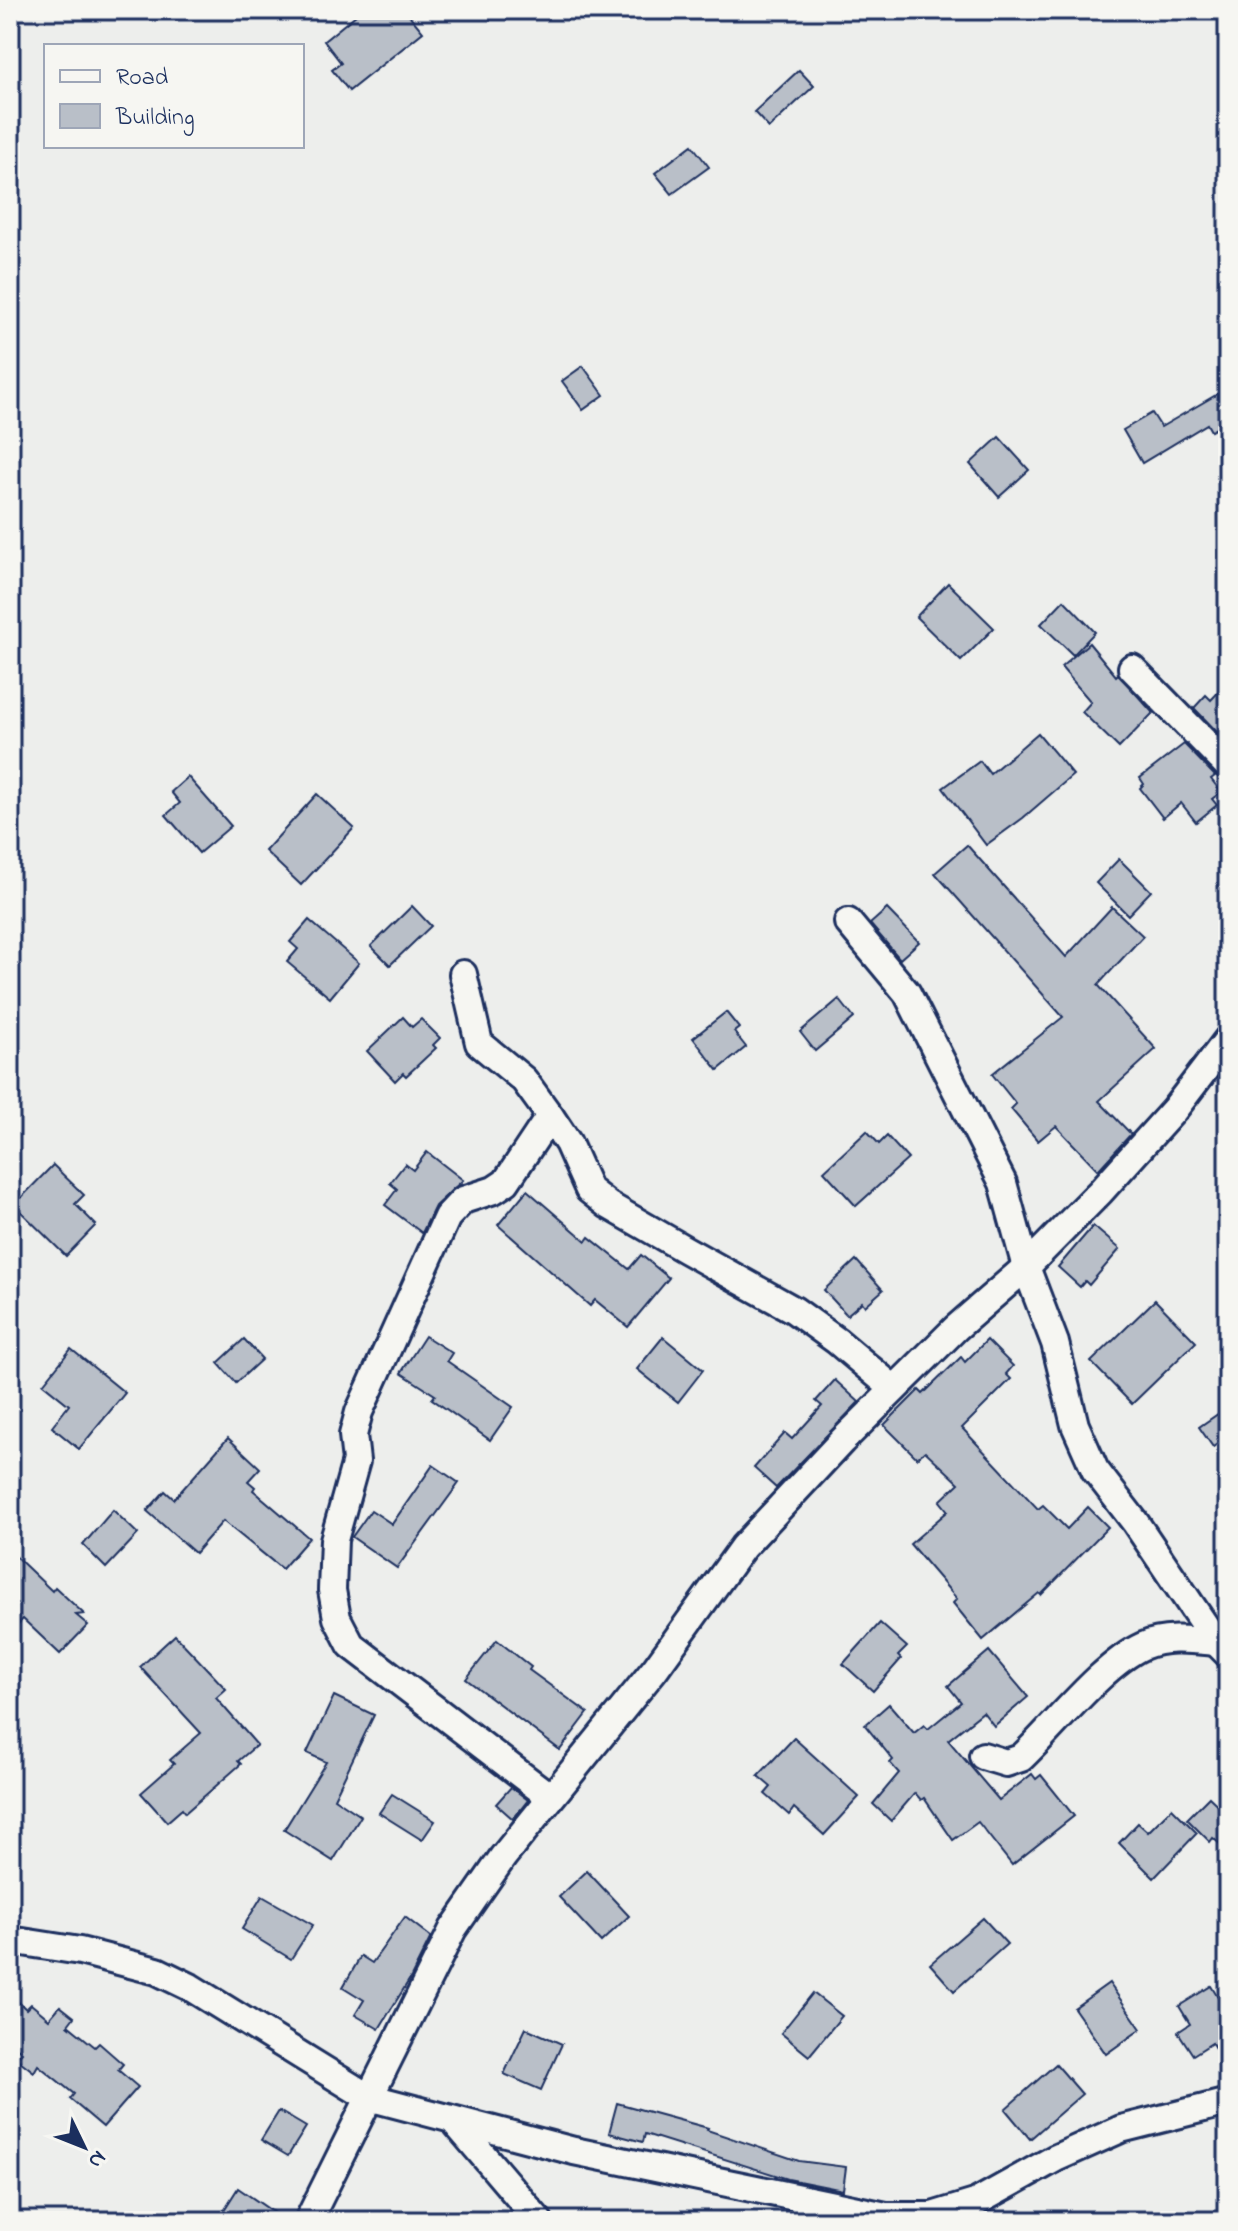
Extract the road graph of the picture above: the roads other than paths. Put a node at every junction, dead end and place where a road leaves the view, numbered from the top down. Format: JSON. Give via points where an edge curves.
{"nodes":[{"id":1,"x":1132,"y":668,"type":"dead end"},
{"id":2,"x":1228,"y":766,"type":"edge"},
{"id":3,"x":848,"y":922,"type":"dead end"},
{"id":4,"x":463,"y":974,"type":"dead end"},
{"id":5,"x":1228,"y":1039,"type":"edge"},
{"id":6,"x":550,"y":1116,"type":"junction"},
{"id":7,"x":1026,"y":1267,"type":"junction"},
{"id":8,"x":894,"y":1389,"type":"junction"},
{"id":9,"x":1222,"y":1648,"type":"edge"},
{"id":10,"x":983,"y":1756,"type":"dead end"},
{"id":11,"x":550,"y":1797,"type":"junction"},
{"id":12,"x":10,"y":1940,"type":"edge"},
{"id":13,"x":368,"y":2097,"type":"junction"},
{"id":14,"x":1228,"y":2102,"type":"edge"},
{"id":15,"x":454,"y":2121,"type":"junction"},
{"id":16,"x":857,"y":2216,"type":"edge"},
{"id":17,"x":308,"y":2221,"type":"edge"},
{"id":18,"x":539,"y":2221,"type":"edge"}],
"edges":[{"from":1,"to":2,"type":"street"},
{"from":3,"to":7,"type":"street","via":[[907,993],[1003,1183]]},
{"from":4,"to":6,"type":"street","via":[[479,1043],[524,1080]]},
{"from":5,"to":7,"type":"street","via":[[1174,1110]]},
{"from":6,"to":8,"type":"street","via":[[589,1190],[794,1310]]},
{"from":6,"to":11,"type":"street","via":[[506,1182],[463,1200],[447,1217],[359,1412],[353,1435],[356,1461],[334,1540],[332,1590],[337,1618],[351,1645]]},
{"from":7,"to":8,"type":"street"},
{"from":7,"to":9,"type":"street","via":[[1055,1343],[1075,1425],[1095,1470]]},
{"from":8,"to":11,"type":"street","via":[[743,1547],[655,1669]]},
{"from":9,"to":10,"type":"street","via":[[1180,1639],[1145,1645],[1118,1661],[1021,1758],[1006,1763]]},
{"from":11,"to":13,"type":"street","via":[[453,1929]]},
{"from":12,"to":13,"type":"street","via":[[157,1971]]},
{"from":13,"to":15,"type":"street"},
{"from":13,"to":17,"type":"street"},
{"from":14,"to":16,"type":"street","via":[[1121,2129],[975,2203],[932,2216]]},
{"from":15,"to":16,"type":"street"},
{"from":15,"to":18,"type":"street"}]}
